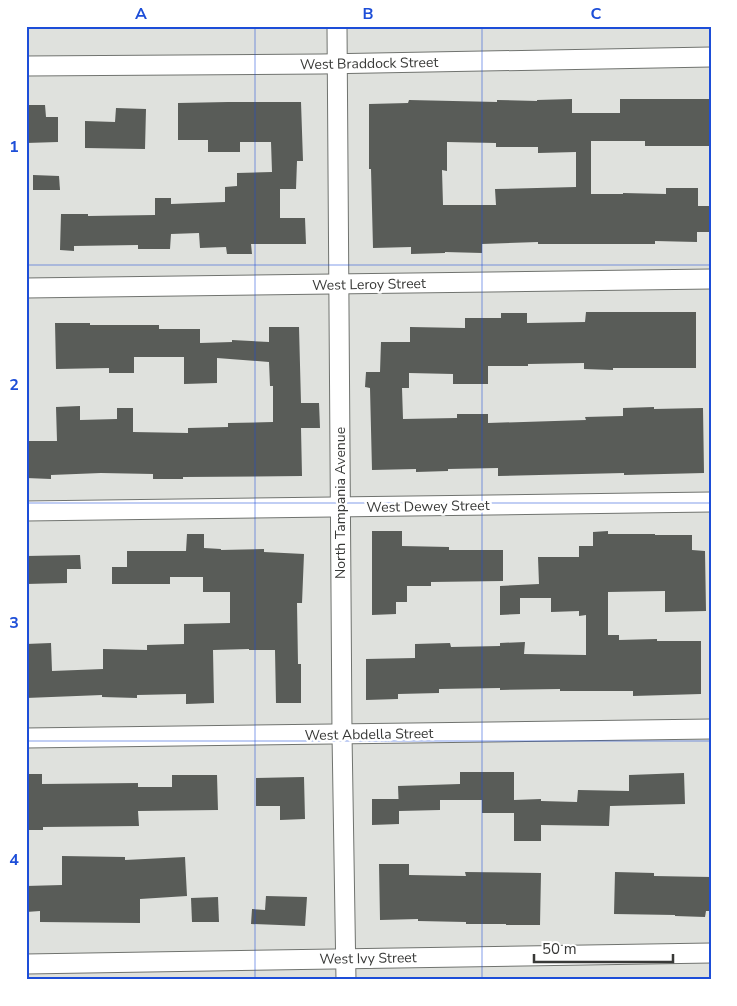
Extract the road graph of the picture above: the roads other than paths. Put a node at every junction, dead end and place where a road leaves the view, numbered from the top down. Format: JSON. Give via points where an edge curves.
{"nodes":[{"id":1,"x":336,"y":26,"type":"edge"},
{"id":2,"x":711,"y":57,"type":"edge"},
{"id":3,"x":337,"y":64,"type":"junction"},
{"id":4,"x":26,"y":66,"type":"edge"},
{"id":5,"x":711,"y":279,"type":"edge"},
{"id":6,"x":339,"y":284,"type":"junction"},
{"id":7,"x":26,"y":288,"type":"edge"},
{"id":8,"x":711,"y":502,"type":"edge"},
{"id":9,"x":340,"y":507,"type":"junction"},
{"id":10,"x":26,"y":511,"type":"edge"},
{"id":11,"x":711,"y":728,"type":"edge"},
{"id":12,"x":342,"y":734,"type":"junction"},
{"id":13,"x":26,"y":738,"type":"edge"},
{"id":14,"x":711,"y":953,"type":"edge"},
{"id":15,"x":346,"y":958,"type":"junction"},
{"id":16,"x":26,"y":964,"type":"edge"},
{"id":17,"x":346,"y":980,"type":"edge"}],
"edges":[{"from":1,"to":3,"type":"street","name":"North Tampania Avenue"},
{"from":2,"to":3,"type":"street","name":"West Braddock Street"},
{"from":3,"to":4,"type":"street","name":"West Braddock Street"},
{"from":3,"to":6,"type":"street","name":"North Tampania Avenue"},
{"from":5,"to":6,"type":"street","name":"West Leroy Street"},
{"from":6,"to":7,"type":"street","name":"West Leroy Street"},
{"from":6,"to":9,"type":"street","name":"North Tampania Avenue"},
{"from":8,"to":9,"type":"street","name":"West Dewey Street"},
{"from":9,"to":10,"type":"street","name":"West Dewey Street"},
{"from":9,"to":12,"type":"street","name":"North Tampania Avenue"},
{"from":11,"to":12,"type":"street","name":"West Abdella Street"},
{"from":12,"to":13,"type":"street","name":"West Abdella Street"},
{"from":12,"to":15,"type":"street","name":"North Tampania Avenue"},
{"from":14,"to":15,"type":"street","name":"West Ivy Street"},
{"from":15,"to":16,"type":"street","name":"West Ivy Street"},
{"from":15,"to":17,"type":"street","name":"North Tampania Avenue"}]}
